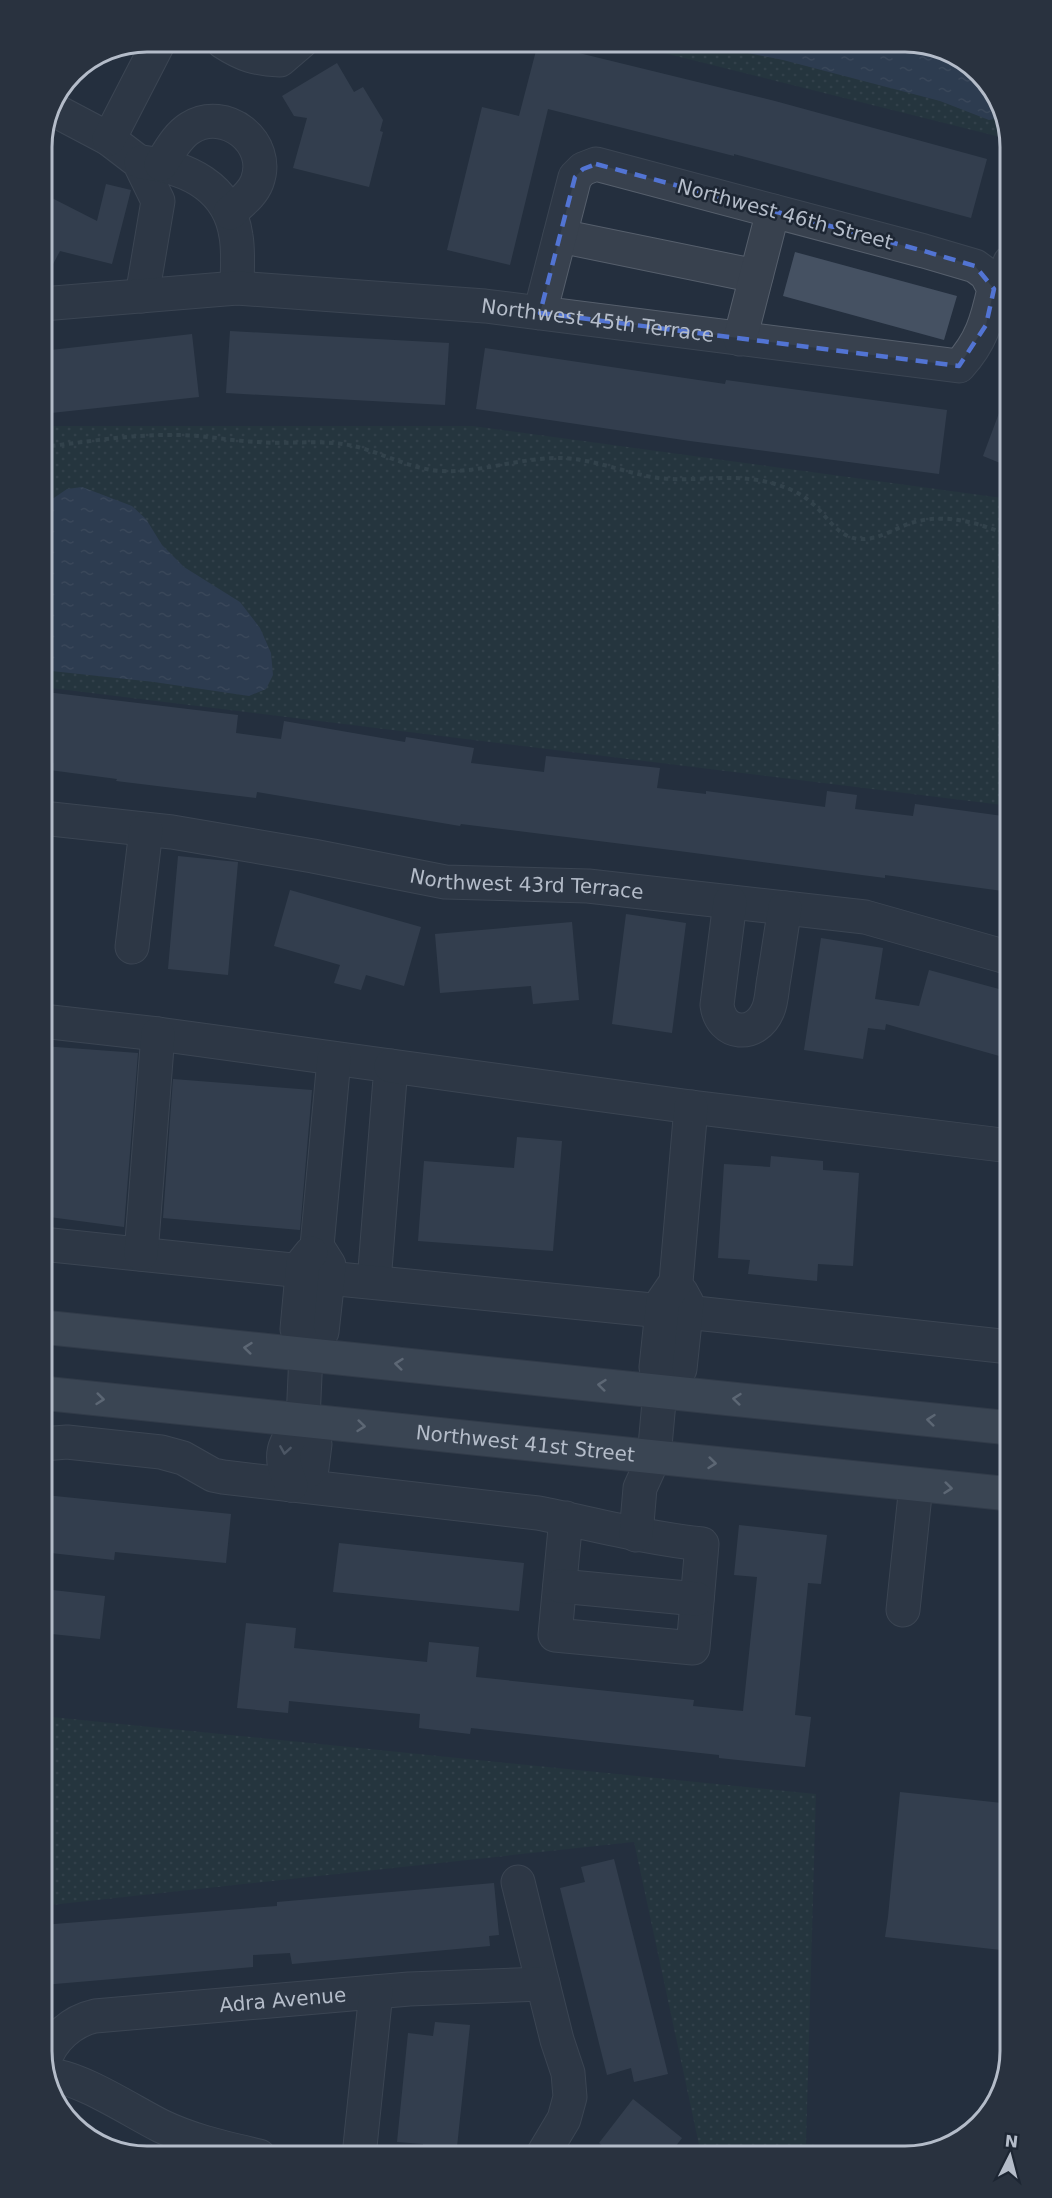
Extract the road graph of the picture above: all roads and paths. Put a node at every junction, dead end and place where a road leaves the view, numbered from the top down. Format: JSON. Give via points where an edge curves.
{"nodes":[{"id":1,"x":154,"y":52,"type":"edge"},
{"id":2,"x":240,"y":52,"type":"edge"},
{"id":3,"x":289,"y":52,"type":"edge"},
{"id":4,"x":59,"y":113,"type":"edge"},
{"id":5,"x":109,"y":139,"type":"junction"},
{"id":6,"x":150,"y":163,"type":"junction"},
{"id":7,"x":773,"y":211,"type":"junction"},
{"id":8,"x":230,"y":213,"type":"junction"},
{"id":9,"x":560,"y":236,"type":"junction"},
{"id":10,"x":997,"y":275,"type":"edge"},
{"id":11,"x":756,"y":276,"type":"junction"},
{"id":12,"x":237,"y":288,"type":"junction"},
{"id":13,"x":142,"y":296,"type":"junction"},
{"id":14,"x":53,"y":303,"type":"edge"},
{"id":15,"x":540,"y":313,"type":"junction"},
{"id":16,"x":740,"y":339,"type":"junction"},
{"id":17,"x":53,"y":446,"type":"edge"},
{"id":18,"x":1000,"y":532,"type":"edge"},
{"id":19,"x":53,"y":819,"type":"edge"},
{"id":20,"x":146,"y":830,"type":"junction"},
{"id":21,"x":730,"y":902,"type":"junction"},
{"id":22,"x":785,"y":908,"type":"junction"},
{"id":23,"x":132,"y":947,"type":"dead end"},
{"id":24,"x":1000,"y":955,"type":"edge"},
{"id":25,"x":53,"y":1022,"type":"edge"},
{"id":26,"x":158,"y":1034,"type":"junction"},
{"id":27,"x":334,"y":1059,"type":"junction"},
{"id":28,"x":391,"y":1066,"type":"junction"},
{"id":29,"x":690,"y":1107,"type":"junction"},
{"id":30,"x":1000,"y":1145,"type":"edge"},
{"id":31,"x":52,"y":1245,"type":"edge"},
{"id":32,"x":141,"y":1254,"type":"junction"},
{"id":33,"x":316,"y":1265,"type":"junction"},
{"id":34,"x":374,"y":1282,"type":"junction"},
{"id":35,"x":674,"y":1302,"type":"junction"},
{"id":36,"x":52,"y":1328,"type":"edge"},
{"id":37,"x":1000,"y":1346,"type":"edge"},
{"id":38,"x":306,"y":1354,"type":"junction"},
{"id":39,"x":660,"y":1391,"type":"junction"},
{"id":40,"x":52,"y":1393,"type":"edge"},
{"id":41,"x":303,"y":1420,"type":"junction"},
{"id":42,"x":1000,"y":1427,"type":"edge"},
{"id":43,"x":52,"y":1443,"type":"edge"},
{"id":44,"x":654,"y":1457,"type":"junction"},
{"id":45,"x":291,"y":1485,"type":"junction"},
{"id":46,"x":916,"y":1485,"type":"junction"},
{"id":47,"x":1000,"y":1493,"type":"edge"},
{"id":48,"x":566,"y":1518,"type":"junction"},
{"id":49,"x":645,"y":1537,"type":"junction"},
{"id":50,"x":560,"y":1586,"type":"junction"},
{"id":51,"x":697,"y":1599,"type":"junction"},
{"id":52,"x":903,"y":1610,"type":"dead end"},
{"id":53,"x":518,"y":1882,"type":"dead end"},
{"id":54,"x":543,"y":1984,"type":"junction"},
{"id":55,"x":376,"y":1992,"type":"junction"},
{"id":56,"x":52,"y":2047,"type":"edge"},
{"id":57,"x":57,"y":2078,"type":"edge"},
{"id":58,"x":220,"y":2145,"type":"edge"},
{"id":59,"x":359,"y":2145,"type":"edge"},
{"id":60,"x":548,"y":2146,"type":"edge"}],
"edges":[{"from":1,"to":5,"type":"street"},
{"from":2,"to":3,"type":"street","via":[[259,59],[280,60]]},
{"from":4,"to":5,"type":"street"},
{"from":5,"to":6,"type":"street"},
{"from":6,"to":8,"type":"street","via":[[184,172],[204,183],[218,194]]},
{"from":6,"to":8,"type":"street","via":[[190,128],[221,121],[236,126],[249,136],[260,165],[258,181],[250,195]]},
{"from":6,"to":13,"type":"street","via":[[158,201]]},
{"from":7,"to":9,"type":"street","name":"Northwest 46th Street","via":[[596,164],[575,177]]},
{"from":7,"to":10,"type":"street","name":"Northwest 46th Street","via":[[924,251]]},
{"from":7,"to":11,"type":"street"},
{"from":8,"to":12,"type":"street","via":[[236,236]]},
{"from":9,"to":11,"type":"street"},
{"from":9,"to":15,"type":"street"},
{"from":10,"to":16,"type":"street","name":"Northwest 45th Terrace","via":[[986,325],[973,351],[959,366]]},
{"from":11,"to":16,"type":"street"},
{"from":12,"to":13,"type":"street","name":"Northwest 45th Terrace"},
{"from":12,"to":15,"type":"street","name":"Northwest 45th Terrace"},
{"from":13,"to":14,"type":"street","name":"Northwest 45th Terrace"},
{"from":15,"to":16,"type":"street","name":"Northwest 45th Terrace"},
{"from":17,"to":18,"type":"path","via":[[128,436],[177,435],[287,444],[334,443],[439,471],[557,458],[659,478],[729,477],[763,481],[793,490],[845,536],[861,539],[936,519],[963,519]]},
{"from":19,"to":20,"type":"street","name":"Northwest 43rd Terrace"},
{"from":20,"to":21,"type":"street","name":"Northwest 43rd Terrace","via":[[445,882],[588,886]]},
{"from":20,"to":23,"type":"street"},
{"from":21,"to":22,"type":"street","name":"Northwest 43rd Terrace"},
{"from":21,"to":22,"type":"street","via":[[717,1005],[724,1023],[741,1030],[757,1026],[769,1008]]},
{"from":22,"to":24,"type":"street","name":"Northwest 43rd Terrace","via":[[865,916]]},
{"from":25,"to":26,"type":"street"},
{"from":26,"to":27,"type":"street"},
{"from":26,"to":32,"type":"street"},
{"from":27,"to":28,"type":"street"},
{"from":27,"to":33,"type":"street"},
{"from":28,"to":29,"type":"street"},
{"from":28,"to":34,"type":"street"},
{"from":29,"to":30,"type":"street"},
{"from":29,"to":35,"type":"street"},
{"from":31,"to":32,"type":"street"},
{"from":32,"to":33,"type":"street"},
{"from":33,"to":34,"type":"street"},
{"from":33,"to":38,"type":"street","via":[[297,1329]]},
{"from":34,"to":35,"type":"street"},
{"from":35,"to":37,"type":"street"},
{"from":35,"to":39,"type":"street","via":[[656,1367]]},
{"from":38,"to":36,"type":"main road","one_way":true},
{"from":39,"to":38,"type":"main road","one_way":true},
{"from":38,"to":41,"type":"street"},
{"from":42,"to":39,"type":"main road","one_way":true},
{"from":39,"to":44,"type":"street"},
{"from":40,"to":41,"type":"main road","name":"Northwest 41st Street","one_way":true},
{"from":41,"to":44,"type":"main road","name":"Northwest 41st Street","one_way":true},
{"from":41,"to":45,"type":"street","via":[[315,1444],[312,1468]]},
{"from":43,"to":45,"type":"street","via":[[161,1452],[183,1458],[213,1475]]},
{"from":44,"to":46,"type":"main road","name":"Northwest 41st Street","one_way":true},
{"from":44,"to":49,"type":"street","via":[[640,1488]]},
{"from":45,"to":48,"type":"street"},
{"from":46,"to":47,"type":"main road","name":"Northwest 41st Street","one_way":true},
{"from":46,"to":52,"type":"street"},
{"from":48,"to":49,"type":"street"},
{"from":48,"to":50,"type":"street"},
{"from":49,"to":51,"type":"street","via":[[702,1544]]},
{"from":50,"to":51,"type":"street"},
{"from":50,"to":51,"type":"street","via":[[555,1635],[647,1644],[693,1648]]},
{"from":53,"to":54,"type":"street"},
{"from":54,"to":55,"type":"street","name":"Adra Avenue"},
{"from":54,"to":60,"type":"street","via":[[568,2073],[570,2097],[564,2119]]},
{"from":55,"to":56,"type":"street","name":"Adra Avenue","via":[[95,2016],[76,2022]]},
{"from":55,"to":59,"type":"street"},
{"from":57,"to":58,"type":"street","via":[[117,2101],[180,2134]]}]}
